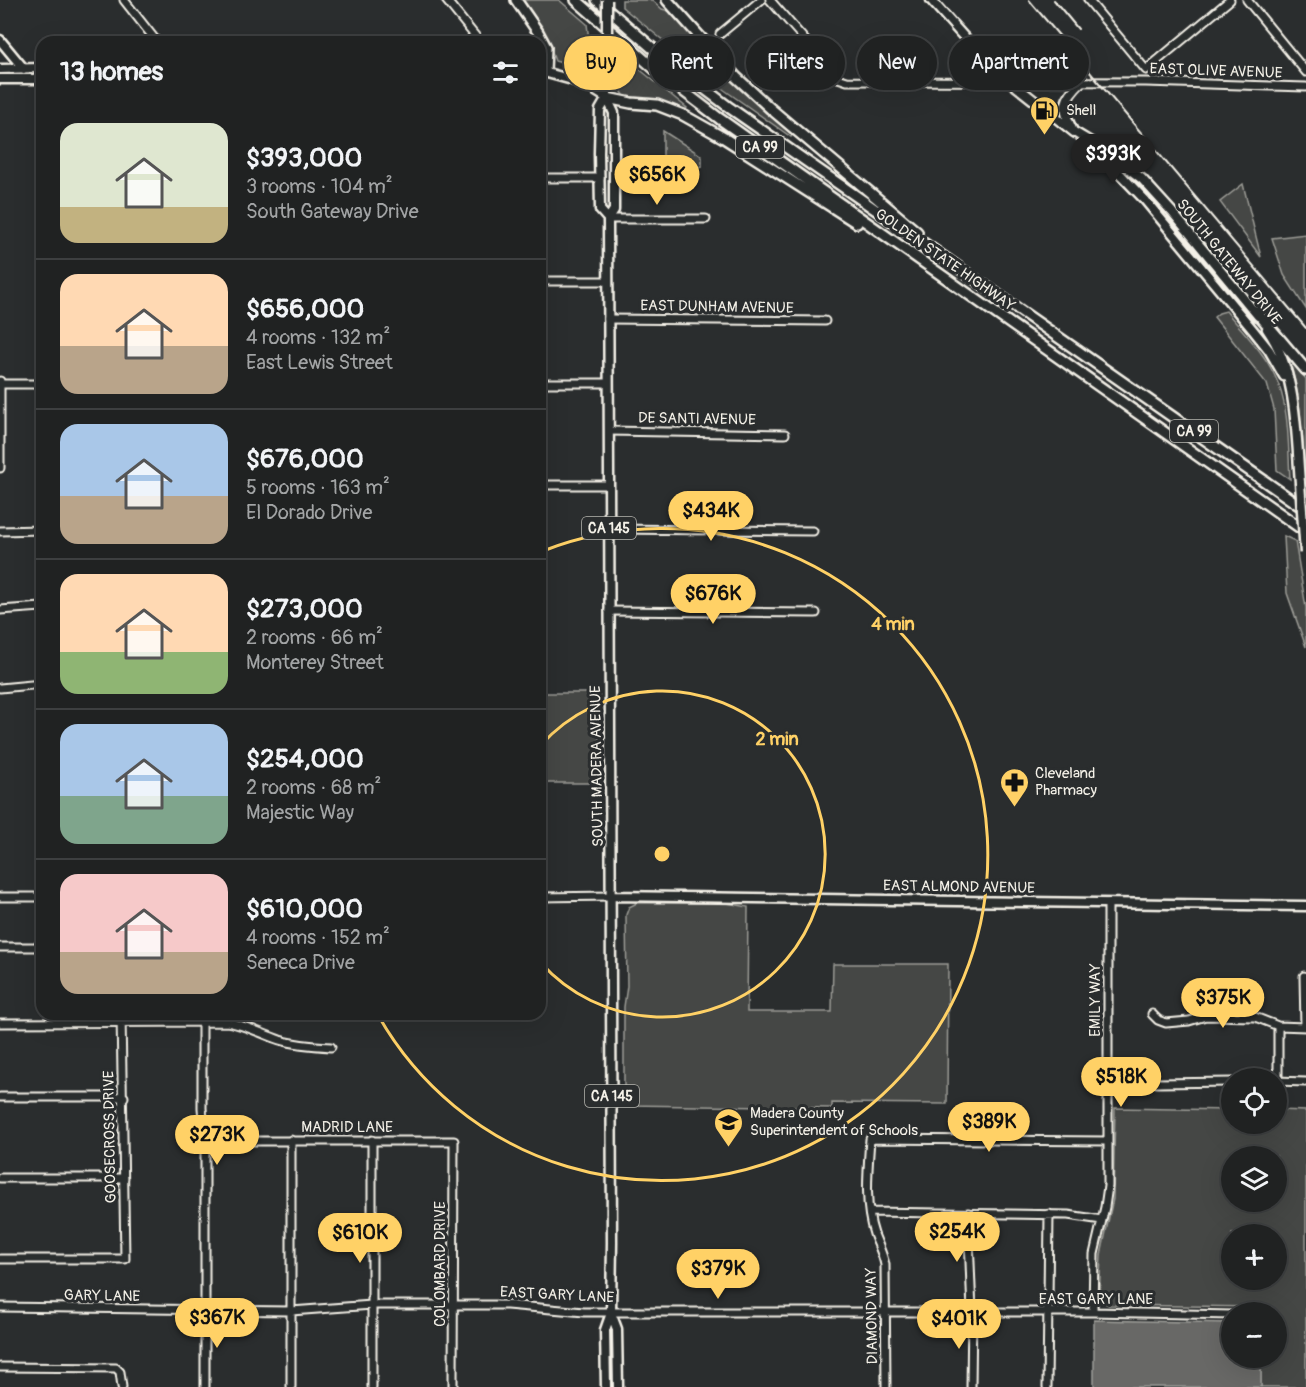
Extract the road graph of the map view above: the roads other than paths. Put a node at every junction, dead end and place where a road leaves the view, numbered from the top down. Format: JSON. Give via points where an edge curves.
{"nodes":[{"id":1,"x":124,"y":0,"type":"edge"},
{"id":2,"x":446,"y":0,"type":"edge"},
{"id":3,"x":516,"y":0,"type":"edge"},
{"id":4,"x":576,"y":0,"type":"edge"},
{"id":5,"x":597,"y":0,"type":"edge"},
{"id":6,"x":607,"y":0,"type":"edge"},
{"id":7,"x":667,"y":0,"type":"edge"},
{"id":8,"x":761,"y":0,"type":"edge"},
{"id":9,"x":770,"y":0,"type":"edge"},
{"id":10,"x":931,"y":0,"type":"edge"},
{"id":11,"x":1088,"y":0,"type":"edge"},
{"id":12,"x":1230,"y":0,"type":"edge"},
{"id":13,"x":1247,"y":0,"type":"edge"},
{"id":14,"x":720,"y":34,"type":"dead end"},
{"id":15,"x":152,"y":36,"type":"edge"},
{"id":16,"x":475,"y":36,"type":"edge"},
{"id":17,"x":539,"y":36,"type":"edge"},
{"id":18,"x":607,"y":36,"type":"edge"},
{"id":19,"x":963,"y":36,"type":"edge"},
{"id":20,"x":0,"y":40,"type":"edge"},
{"id":21,"x":36,"y":68,"type":"edge"},
{"id":22,"x":0,"y":69,"type":"edge"},
{"id":23,"x":24,"y":69,"type":"junction"},
{"id":24,"x":1146,"y":70,"type":"junction"},
{"id":25,"x":1306,"y":72,"type":"edge"},
{"id":26,"x":546,"y":73,"type":"edge"},
{"id":27,"x":564,"y":76,"type":"edge"},
{"id":28,"x":0,"y":79,"type":"edge"},
{"id":29,"x":36,"y":79,"type":"edge"},
{"id":30,"x":949,"y":82,"type":"edge"},
{"id":31,"x":1089,"y":82,"type":"edge"},
{"id":32,"x":1146,"y":82,"type":"junction"},
{"id":33,"x":1306,"y":87,"type":"edge"},
{"id":34,"x":596,"y":90,"type":"edge"},
{"id":35,"x":607,"y":90,"type":"edge"},
{"id":36,"x":1021,"y":90,"type":"edge"},
{"id":37,"x":1072,"y":90,"type":"edge"},
{"id":38,"x":607,"y":98,"type":"junction"},
{"id":39,"x":1074,"y":132,"type":"junction"},
{"id":40,"x":1093,"y":145,"type":"junction"},
{"id":41,"x":546,"y":178,"type":"edge"},
{"id":42,"x":600,"y":178,"type":"junction"},
{"id":43,"x":608,"y":219,"type":"junction"},
{"id":44,"x":706,"y":219,"type":"dead end"},
{"id":45,"x":963,"y":270,"type":"junction"},
{"id":46,"x":546,"y":281,"type":"edge"},
{"id":47,"x":608,"y":281,"type":"junction"},
{"id":48,"x":951,"y":283,"type":"junction"},
{"id":49,"x":1233,"y":285,"type":"junction"},
{"id":50,"x":1222,"y":294,"type":"junction"},
{"id":51,"x":1255,"y":310,"type":"junction"},
{"id":52,"x":608,"y":319,"type":"junction"},
{"id":53,"x":825,"y":321,"type":"dead end"},
{"id":54,"x":1306,"y":370,"type":"edge"},
{"id":55,"x":0,"y":382,"type":"edge"},
{"id":56,"x":546,"y":383,"type":"edge"},
{"id":57,"x":608,"y":383,"type":"junction"},
{"id":58,"x":36,"y":384,"type":"edge"},
{"id":59,"x":1290,"y":390,"type":"junction"},
{"id":60,"x":609,"y":431,"type":"junction"},
{"id":61,"x":785,"y":434,"type":"dead end"},
{"id":62,"x":0,"y":468,"type":"edge"},
{"id":63,"x":546,"y":485,"type":"edge"},
{"id":64,"x":609,"y":485,"type":"junction"},
{"id":65,"x":1306,"y":510,"type":"edge"},
{"id":66,"x":609,"y":529,"type":"junction"},
{"id":67,"x":36,"y":530,"type":"edge"},
{"id":68,"x":0,"y":531,"type":"edge"},
{"id":69,"x":813,"y":531,"type":"dead end"},
{"id":70,"x":1306,"y":532,"type":"edge"},
{"id":71,"x":1306,"y":556,"type":"edge"},
{"id":72,"x":36,"y":607,"type":"edge"},
{"id":73,"x":0,"y":610,"type":"edge"},
{"id":74,"x":609,"y":611,"type":"junction"},
{"id":75,"x":816,"y":613,"type":"dead end"},
{"id":76,"x":36,"y":685,"type":"edge"},
{"id":77,"x":0,"y":688,"type":"edge"},
{"id":78,"x":612,"y":896,"type":"junction"},
{"id":79,"x":0,"y":897,"type":"edge"},
{"id":80,"x":36,"y":897,"type":"edge"},
{"id":81,"x":546,"y":897,"type":"edge"},
{"id":82,"x":1108,"y":903,"type":"junction"},
{"id":83,"x":1306,"y":906,"type":"edge"},
{"id":84,"x":0,"y":946,"type":"edge"},
{"id":85,"x":36,"y":946,"type":"edge"},
{"id":86,"x":1304,"y":976,"type":"dead end"},
{"id":87,"x":1152,"y":1014,"type":"dead end"},
{"id":88,"x":121,"y":1020,"type":"edge"},
{"id":89,"x":169,"y":1020,"type":"edge"},
{"id":90,"x":201,"y":1020,"type":"edge"},
{"id":91,"x":214,"y":1020,"type":"edge"},
{"id":92,"x":0,"y":1023,"type":"edge"},
{"id":93,"x":121,"y":1023,"type":"junction"},
{"id":94,"x":1278,"y":1026,"type":"junction"},
{"id":95,"x":1306,"y":1027,"type":"edge"},
{"id":96,"x":331,"y":1047,"type":"dead end"},
{"id":97,"x":1277,"y":1068,"type":"edge"},
{"id":98,"x":1287,"y":1081,"type":"edge"},
{"id":99,"x":1221,"y":1082,"type":"edge"},
{"id":100,"x":1306,"y":1082,"type":"edge"},
{"id":101,"x":1157,"y":1083,"type":"dead end"},
{"id":102,"x":0,"y":1097,"type":"edge"},
{"id":103,"x":123,"y":1097,"type":"junction"},
{"id":104,"x":291,"y":1140,"type":"junction"},
{"id":105,"x":372,"y":1140,"type":"junction"},
{"id":106,"x":205,"y":1141,"type":"junction"},
{"id":107,"x":454,"y":1141,"type":"joint"},
{"id":108,"x":1108,"y":1141,"type":"junction"},
{"id":109,"x":0,"y":1178,"type":"edge"},
{"id":110,"x":124,"y":1178,"type":"junction"},
{"id":111,"x":870,"y":1212,"type":"junction"},
{"id":112,"x":968,"y":1213,"type":"junction"},
{"id":113,"x":1049,"y":1214,"type":"junction"},
{"id":114,"x":1102,"y":1220,"type":"junction"},
{"id":115,"x":0,"y":1259,"type":"edge"},
{"id":116,"x":372,"y":1305,"type":"junction"},
{"id":117,"x":453,"y":1305,"type":"junction"},
{"id":118,"x":0,"y":1307,"type":"edge"},
{"id":119,"x":204,"y":1311,"type":"junction"},
{"id":120,"x":291,"y":1311,"type":"junction"},
{"id":121,"x":611,"y":1312,"type":"junction"},
{"id":122,"x":887,"y":1312,"type":"junction"},
{"id":123,"x":972,"y":1312,"type":"junction"},
{"id":124,"x":1047,"y":1312,"type":"junction"},
{"id":125,"x":1093,"y":1312,"type":"junction"},
{"id":126,"x":1221,"y":1315,"type":"edge"},
{"id":127,"x":0,"y":1367,"type":"edge"},
{"id":128,"x":122,"y":1387,"type":"edge"},
{"id":129,"x":205,"y":1387,"type":"edge"},
{"id":130,"x":291,"y":1387,"type":"edge"},
{"id":131,"x":372,"y":1387,"type":"edge"},
{"id":132,"x":453,"y":1387,"type":"edge"},
{"id":133,"x":606,"y":1387,"type":"edge"},
{"id":134,"x":618,"y":1387,"type":"edge"},
{"id":135,"x":886,"y":1387,"type":"edge"},
{"id":136,"x":971,"y":1387,"type":"edge"},
{"id":137,"x":1047,"y":1387,"type":"edge"}],
"edges":[{"from":1,"to":15,"type":"street"},
{"from":2,"to":16,"type":"street"},
{"from":3,"to":17,"type":"highway"},
{"from":4,"to":48,"type":"highway","name":"GOLDEN STATE HIGHWAY","number":"CA 99","via":[[720,119]]},
{"from":5,"to":45,"type":"highway","name":"GOLDEN STATE HIGHWAY","number":"CA 99","via":[[730,108]]},
{"from":6,"to":18,"type":"main road","name":"SOUTH MADERA AVENUE","number":"CA 145","bridge":true},
{"from":7,"to":45,"type":"highway","via":[[736,77],[771,109]]},
{"from":8,"to":14,"type":"street"},
{"from":9,"to":30,"type":"street","name":"EAST OLIVE AVENUE","via":[[838,78]]},
{"from":10,"to":19,"type":"main road","name":"SOUTH GATEWAY DRIVE"},
{"from":11,"to":24,"type":"street"},
{"from":12,"to":24,"type":"street"},
{"from":13,"to":25,"type":"street"},
{"from":20,"to":23,"type":"main road"},
{"from":21,"to":23,"type":"main road"},
{"from":22,"to":23,"type":"main road"},
{"from":24,"to":32,"type":"street"},
{"from":26,"to":27,"type":"main road"},
{"from":28,"to":29,"type":"main road"},
{"from":31,"to":32,"type":"street","name":"EAST OLIVE AVENUE"},
{"from":32,"to":33,"type":"street","name":"EAST OLIVE AVENUE"},
{"from":34,"to":38,"type":"main road"},
{"from":35,"to":38,"type":"main road","name":"SOUTH MADERA AVENUE","number":"CA 145"},
{"from":36,"to":39,"type":"main road","name":"SOUTH GATEWAY DRIVE"},
{"from":37,"to":39,"type":"main road","via":[[1066,100],[1067,117]]},
{"from":38,"to":42,"type":"main road","name":"SOUTH MADERA AVENUE","number":"CA 145","via":[[600,110]]},
{"from":38,"to":43,"type":"main road","name":"SOUTH MADERA AVENUE","number":"CA 145","via":[[614,113],[614,210]]},
{"from":38,"to":48,"type":"highway","via":[[657,105],[692,120]]},
{"from":39,"to":40,"type":"main road","name":"SOUTH GATEWAY DRIVE"},
{"from":40,"to":49,"type":"main road","name":"SOUTH GATEWAY DRIVE","via":[[1125,165],[1157,195]]},
{"from":40,"to":50,"type":"main road","name":"SOUTH GATEWAY DRIVE"},
{"from":41,"to":42,"type":"street"},
{"from":42,"to":43,"type":"main road","name":"SOUTH MADERA AVENUE","number":"CA 145","via":[[600,210]]},
{"from":43,"to":44,"type":"street"},
{"from":43,"to":47,"type":"main road","name":"SOUTH MADERA AVENUE","number":"CA 145"},
{"from":45,"to":65,"type":"highway","name":"GOLDEN STATE HIGHWAY","number":"CA 99"},
{"from":46,"to":47,"type":"street"},
{"from":47,"to":52,"type":"main road","name":"SOUTH MADERA AVENUE","number":"CA 145"},
{"from":48,"to":70,"type":"highway","name":"GOLDEN STATE HIGHWAY","number":"CA 99"},
{"from":49,"to":50,"type":"main road"},
{"from":49,"to":51,"type":"main road","name":"SOUTH GATEWAY DRIVE"},
{"from":50,"to":59,"type":"main road","name":"SOUTH GATEWAY DRIVE","via":[[1269,350]]},
{"from":51,"to":54,"type":"highway"},
{"from":51,"to":59,"type":"main road","name":"SOUTH GATEWAY DRIVE","via":[[1276,344]]},
{"from":52,"to":53,"type":"street","name":"EAST DUNHAM AVENUE"},
{"from":52,"to":57,"type":"main road","name":"SOUTH MADERA AVENUE","number":"CA 145"},
{"from":55,"to":58,"type":"street"},
{"from":55,"to":62,"type":"street"},
{"from":56,"to":57,"type":"street"},
{"from":57,"to":60,"type":"main road","name":"SOUTH MADERA AVENUE","number":"CA 145"},
{"from":59,"to":71,"type":"main road","name":"SOUTH GATEWAY DRIVE","bridge":true},
{"from":60,"to":61,"type":"street","name":"DE SANTI AVENUE"},
{"from":60,"to":64,"type":"main road","name":"SOUTH MADERA AVENUE","number":"CA 145"},
{"from":63,"to":64,"type":"street"},
{"from":64,"to":66,"type":"main road","name":"SOUTH MADERA AVENUE","number":"CA 145"},
{"from":66,"to":69,"type":"street"},
{"from":66,"to":74,"type":"main road","name":"SOUTH MADERA AVENUE","number":"CA 145"},
{"from":67,"to":68,"type":"street"},
{"from":72,"to":73,"type":"street"},
{"from":74,"to":75,"type":"street"},
{"from":74,"to":78,"type":"main road","name":"SOUTH MADERA AVENUE","number":"CA 145"},
{"from":76,"to":77,"type":"street"},
{"from":78,"to":81,"type":"street"},
{"from":78,"to":82,"type":"main road","name":"EAST ALMOND AVENUE"},
{"from":78,"to":121,"type":"main road","name":"SOUTH MADERA AVENUE","number":"CA 145"},
{"from":79,"to":80,"type":"street"},
{"from":82,"to":83,"type":"main road","name":"EAST ALMOND AVENUE"},
{"from":82,"to":108,"type":"street","name":"EMILY WAY"},
{"from":84,"to":85,"type":"street"},
{"from":86,"to":95,"type":"street"},
{"from":87,"to":94,"type":"street","via":[[1166,1023],[1206,1016],[1255,1017]]},
{"from":88,"to":93,"type":"street","name":"GOOSECROSS DRIVE"},
{"from":89,"to":93,"type":"street"},
{"from":90,"to":106,"type":"street"},
{"from":91,"to":96,"type":"street","via":[[239,1024],[295,1044]]},
{"from":92,"to":93,"type":"street"},
{"from":93,"to":103,"type":"street","name":"GOOSECROSS DRIVE"},
{"from":94,"to":95,"type":"street"},
{"from":94,"to":97,"type":"street"},
{"from":98,"to":100,"type":"street"},
{"from":99,"to":101,"type":"street"},
{"from":102,"to":103,"type":"street"},
{"from":103,"to":110,"type":"street","name":"GOOSECROSS DRIVE"},
{"from":104,"to":105,"type":"street","name":"MADRID LANE"},
{"from":104,"to":106,"type":"street","name":"MADRID LANE"},
{"from":104,"to":120,"type":"street"},
{"from":105,"to":107,"type":"street","name":"MADRID LANE"},
{"from":105,"to":116,"type":"street"},
{"from":106,"to":119,"type":"street"},
{"from":107,"to":117,"type":"street","name":"COLOMBARD DRIVE"},
{"from":108,"to":111,"type":"street","name":"DIAMOND WAY","via":[[870,1139]]},
{"from":108,"to":114,"type":"street","name":"EMILY WAY","via":[[1107,1197]]},
{"from":109,"to":110,"type":"street"},
{"from":110,"to":115,"type":"street","name":"GOOSECROSS DRIVE","via":[[125,1259]]},
{"from":111,"to":112,"type":"street"},
{"from":111,"to":122,"type":"street","name":"DIAMOND WAY","via":[[885,1265]]},
{"from":112,"to":113,"type":"street"},
{"from":112,"to":123,"type":"street"},
{"from":113,"to":114,"type":"street"},
{"from":113,"to":124,"type":"street"},
{"from":114,"to":125,"type":"street","name":"EMILY WAY","via":[[1094,1254]]},
{"from":116,"to":117,"type":"street","name":"EAST GARY LANE"},
{"from":116,"to":120,"type":"street","name":"EAST GARY LANE"},
{"from":116,"to":131,"type":"street"},
{"from":117,"to":121,"type":"street","name":"EAST GARY LANE"},
{"from":117,"to":132,"type":"street","name":"COLOMBARD DRIVE"},
{"from":118,"to":119,"type":"street","name":"GARY LANE"},
{"from":119,"to":120,"type":"street","name":"EAST GARY LANE"},
{"from":119,"to":129,"type":"street"},
{"from":120,"to":130,"type":"street"},
{"from":121,"to":122,"type":"street","name":"EAST GARY LANE"},
{"from":121,"to":133,"type":"main road","name":"SOUTH MADERA AVENUE","number":"CA 145","via":[[605,1330]]},
{"from":121,"to":134,"type":"main road","name":"SOUTH MADERA AVENUE","number":"CA 145","via":[[617,1329]]},
{"from":122,"to":123,"type":"street","name":"EAST GARY LANE"},
{"from":122,"to":135,"type":"street","name":"DIAMOND WAY"},
{"from":123,"to":124,"type":"street","name":"EAST GARY LANE"},
{"from":123,"to":136,"type":"street"},
{"from":124,"to":125,"type":"street","name":"EAST GARY LANE"},
{"from":124,"to":137,"type":"street"},
{"from":125,"to":126,"type":"street","name":"EAST GARY LANE"},
{"from":127,"to":128,"type":"street","via":[[116,1368]]}]}
